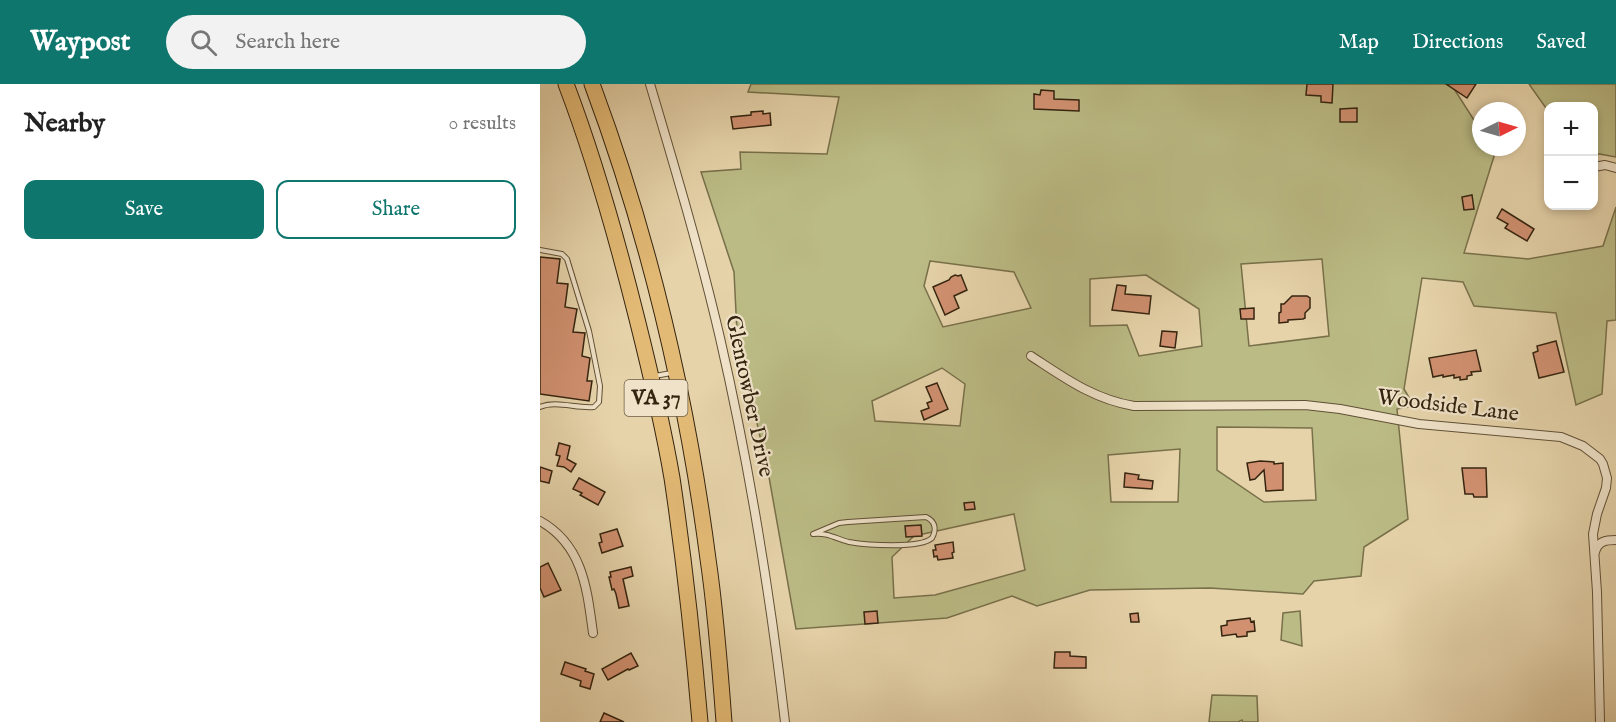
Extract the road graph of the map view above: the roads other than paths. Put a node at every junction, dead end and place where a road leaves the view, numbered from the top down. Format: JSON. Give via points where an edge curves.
{"nodes":[{"id":1,"x":561,"y":84,"type":"edge"},
{"id":2,"x":566,"y":84,"type":"edge"},
{"id":3,"x":592,"y":84,"type":"edge"},
{"id":4,"x":650,"y":84,"type":"edge"},
{"id":5,"x":1598,"y":166,"type":"edge"},
{"id":6,"x":1616,"y":168,"type":"edge"},
{"id":7,"x":609,"y":214,"type":"junction"},
{"id":8,"x":540,"y":250,"type":"edge"},
{"id":9,"x":1031,"y":356,"type":"dead end"},
{"id":10,"x":675,"y":372,"type":"junction"},
{"id":11,"x":652,"y":377,"type":"junction"},
{"id":12,"x":540,"y":406,"type":"edge"},
{"id":13,"x":540,"y":520,"type":"edge"},
{"id":14,"x":818,"y":533,"type":"joint"},
{"id":15,"x":1616,"y":540,"type":"edge"},
{"id":16,"x":1595,"y":552,"type":"junction"},
{"id":17,"x":593,"y":633,"type":"dead end"},
{"id":18,"x":700,"y":722,"type":"edge"},
{"id":19,"x":724,"y":722,"type":"edge"},
{"id":20,"x":785,"y":722,"type":"edge"},
{"id":21,"x":1600,"y":722,"type":"edge"}],
"edges":[{"from":1,"to":7,"type":"highway"},
{"from":2,"to":7,"type":"highway","number":"VA 37"},
{"from":3,"to":10,"type":"highway","number":"VA 37","via":[[631,198]]},
{"from":4,"to":20,"type":"street","name":"Glentowber Drive","via":[[700,259],[735,407]]},
{"from":5,"to":6,"type":"street"},
{"from":7,"to":11,"type":"highway","number":"VA 37"},
{"from":8,"to":12,"type":"lane","via":[[562,254],[567,259],[589,331],[600,386],[599,402],[594,407]]},
{"from":9,"to":16,"type":"street","name":"Woodside Lane","via":[[1088,392],[1134,406],[1305,405],[1419,424],[1572,440],[1595,455],[1606,472],[1606,488],[1594,526]]},
{"from":10,"to":11,"type":"lane"},
{"from":10,"to":19,"type":"highway","number":"VA 37","via":[[708,558]]},
{"from":11,"to":18,"type":"highway","number":"VA 37","via":[[672,476]]},
{"from":13,"to":17,"type":"street","via":[[561,536],[575,556],[584,581]]},
{"from":14,"to":14,"type":"lane","via":[[813,534],[839,523],[926,517],[936,529],[932,538],[923,543],[878,545]]},
{"from":15,"to":16,"type":"street","via":[[1600,543]]},
{"from":16,"to":21,"type":"street","name":"Woodside Lane"}]}
